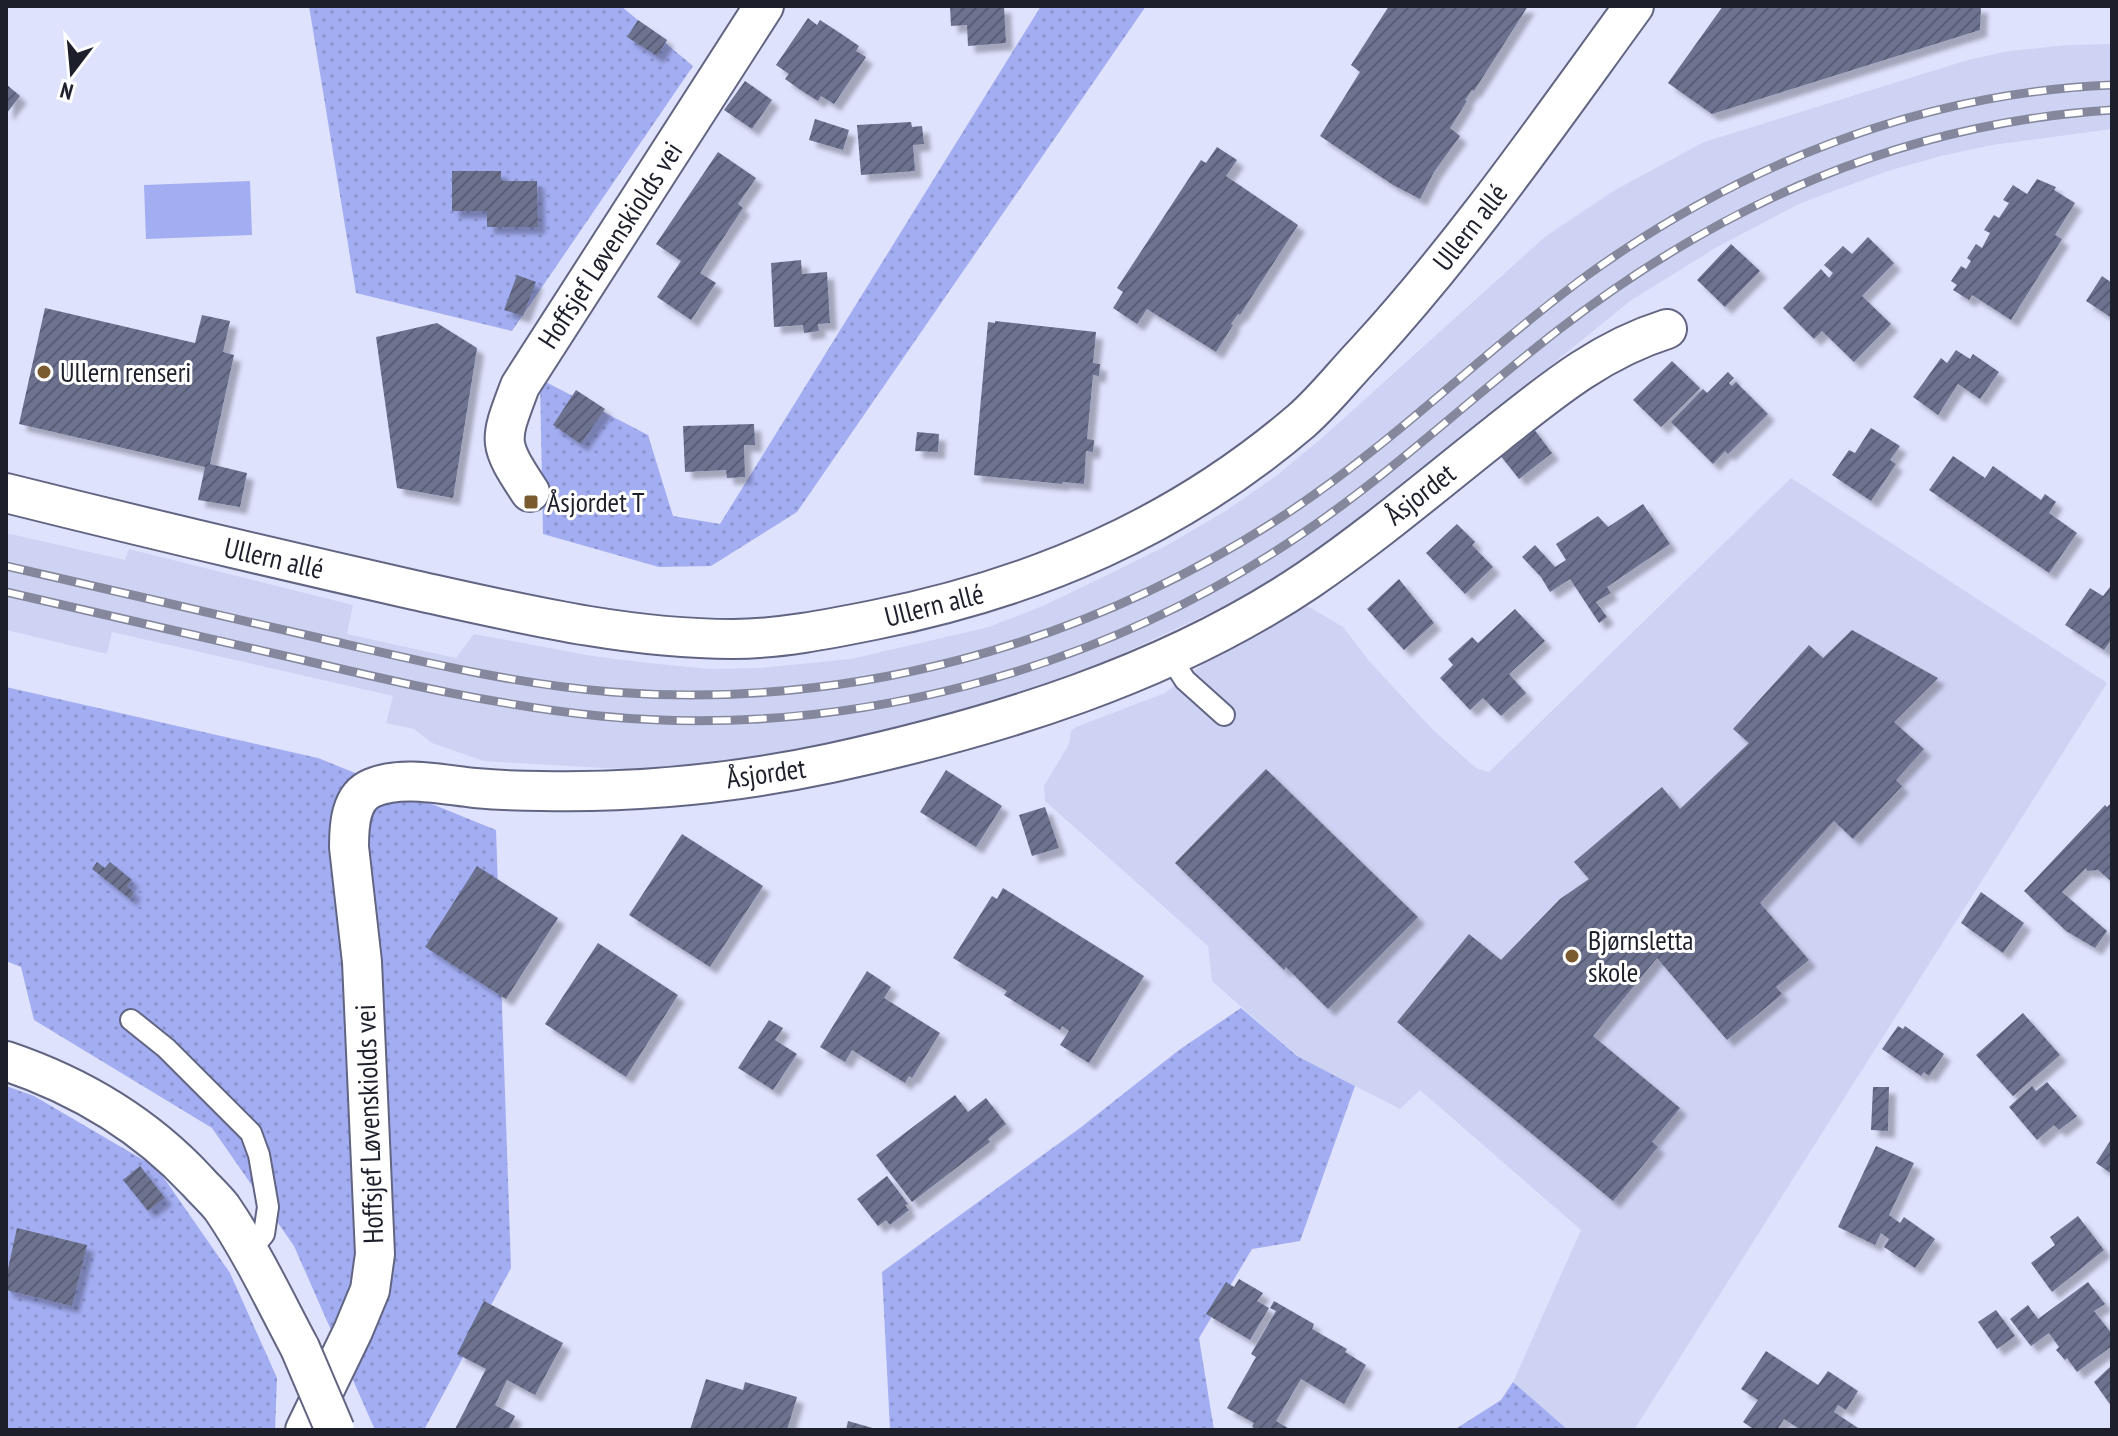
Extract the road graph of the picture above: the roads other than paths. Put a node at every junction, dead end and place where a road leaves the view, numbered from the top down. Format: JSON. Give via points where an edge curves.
{"nodes":[{"id":1,"x":764,"y":6,"type":"edge"},
{"id":2,"x":1634,"y":6,"type":"edge"},
{"id":3,"x":1667,"y":329,"type":"dead end"},
{"id":4,"x":530,"y":492,"type":"dead end"},
{"id":5,"x":6,"y":493,"type":"edge"},
{"id":6,"x":1169,"y":655,"type":"junction"},
{"id":7,"x":1224,"y":715,"type":"dead end"},
{"id":8,"x":354,"y":805,"type":"joint"},
{"id":9,"x":131,"y":1020,"type":"dead end"},
{"id":10,"x":6,"y":1061,"type":"edge"},
{"id":11,"x":249,"y":1252,"type":"junction"},
{"id":12,"x":305,"y":1430,"type":"edge"},
{"id":13,"x":335,"y":1430,"type":"edge"}],
"edges":[{"from":1,"to":4,"type":"street","name":"Hoffsjef Løvenskiolds vei","via":[[520,386],[502,433],[508,459]]},
{"from":2,"to":5,"type":"street","name":"Ullern allé","via":[[1503,188],[1406,307],[1303,420],[1142,532],[1017,583],[933,608],[834,628],[736,639],[628,633],[246,552]]},
{"from":3,"to":6,"type":"street","name":"Åsjordet","via":[[1634,339],[1576,372],[1310,579]]},
{"from":6,"to":7,"type":"lane","via":[[1185,680]]},
{"from":6,"to":8,"type":"street","name":"Åsjordet","via":[[1022,715],[817,766],[636,789],[544,791],[395,783],[369,789]]},
{"from":8,"to":12,"type":"street","name":"Hoffsjef Løvenskiolds vei","via":[[349,847],[362,962],[375,1254],[370,1290]]},
{"from":9,"to":11,"type":"lane","via":[[251,1133],[268,1207],[264,1234]]},
{"from":10,"to":11,"type":"street","via":[[72,1087],[148,1134],[220,1206]]},
{"from":11,"to":13,"type":"street","bridge":true,"via":[[300,1348]]}]}
